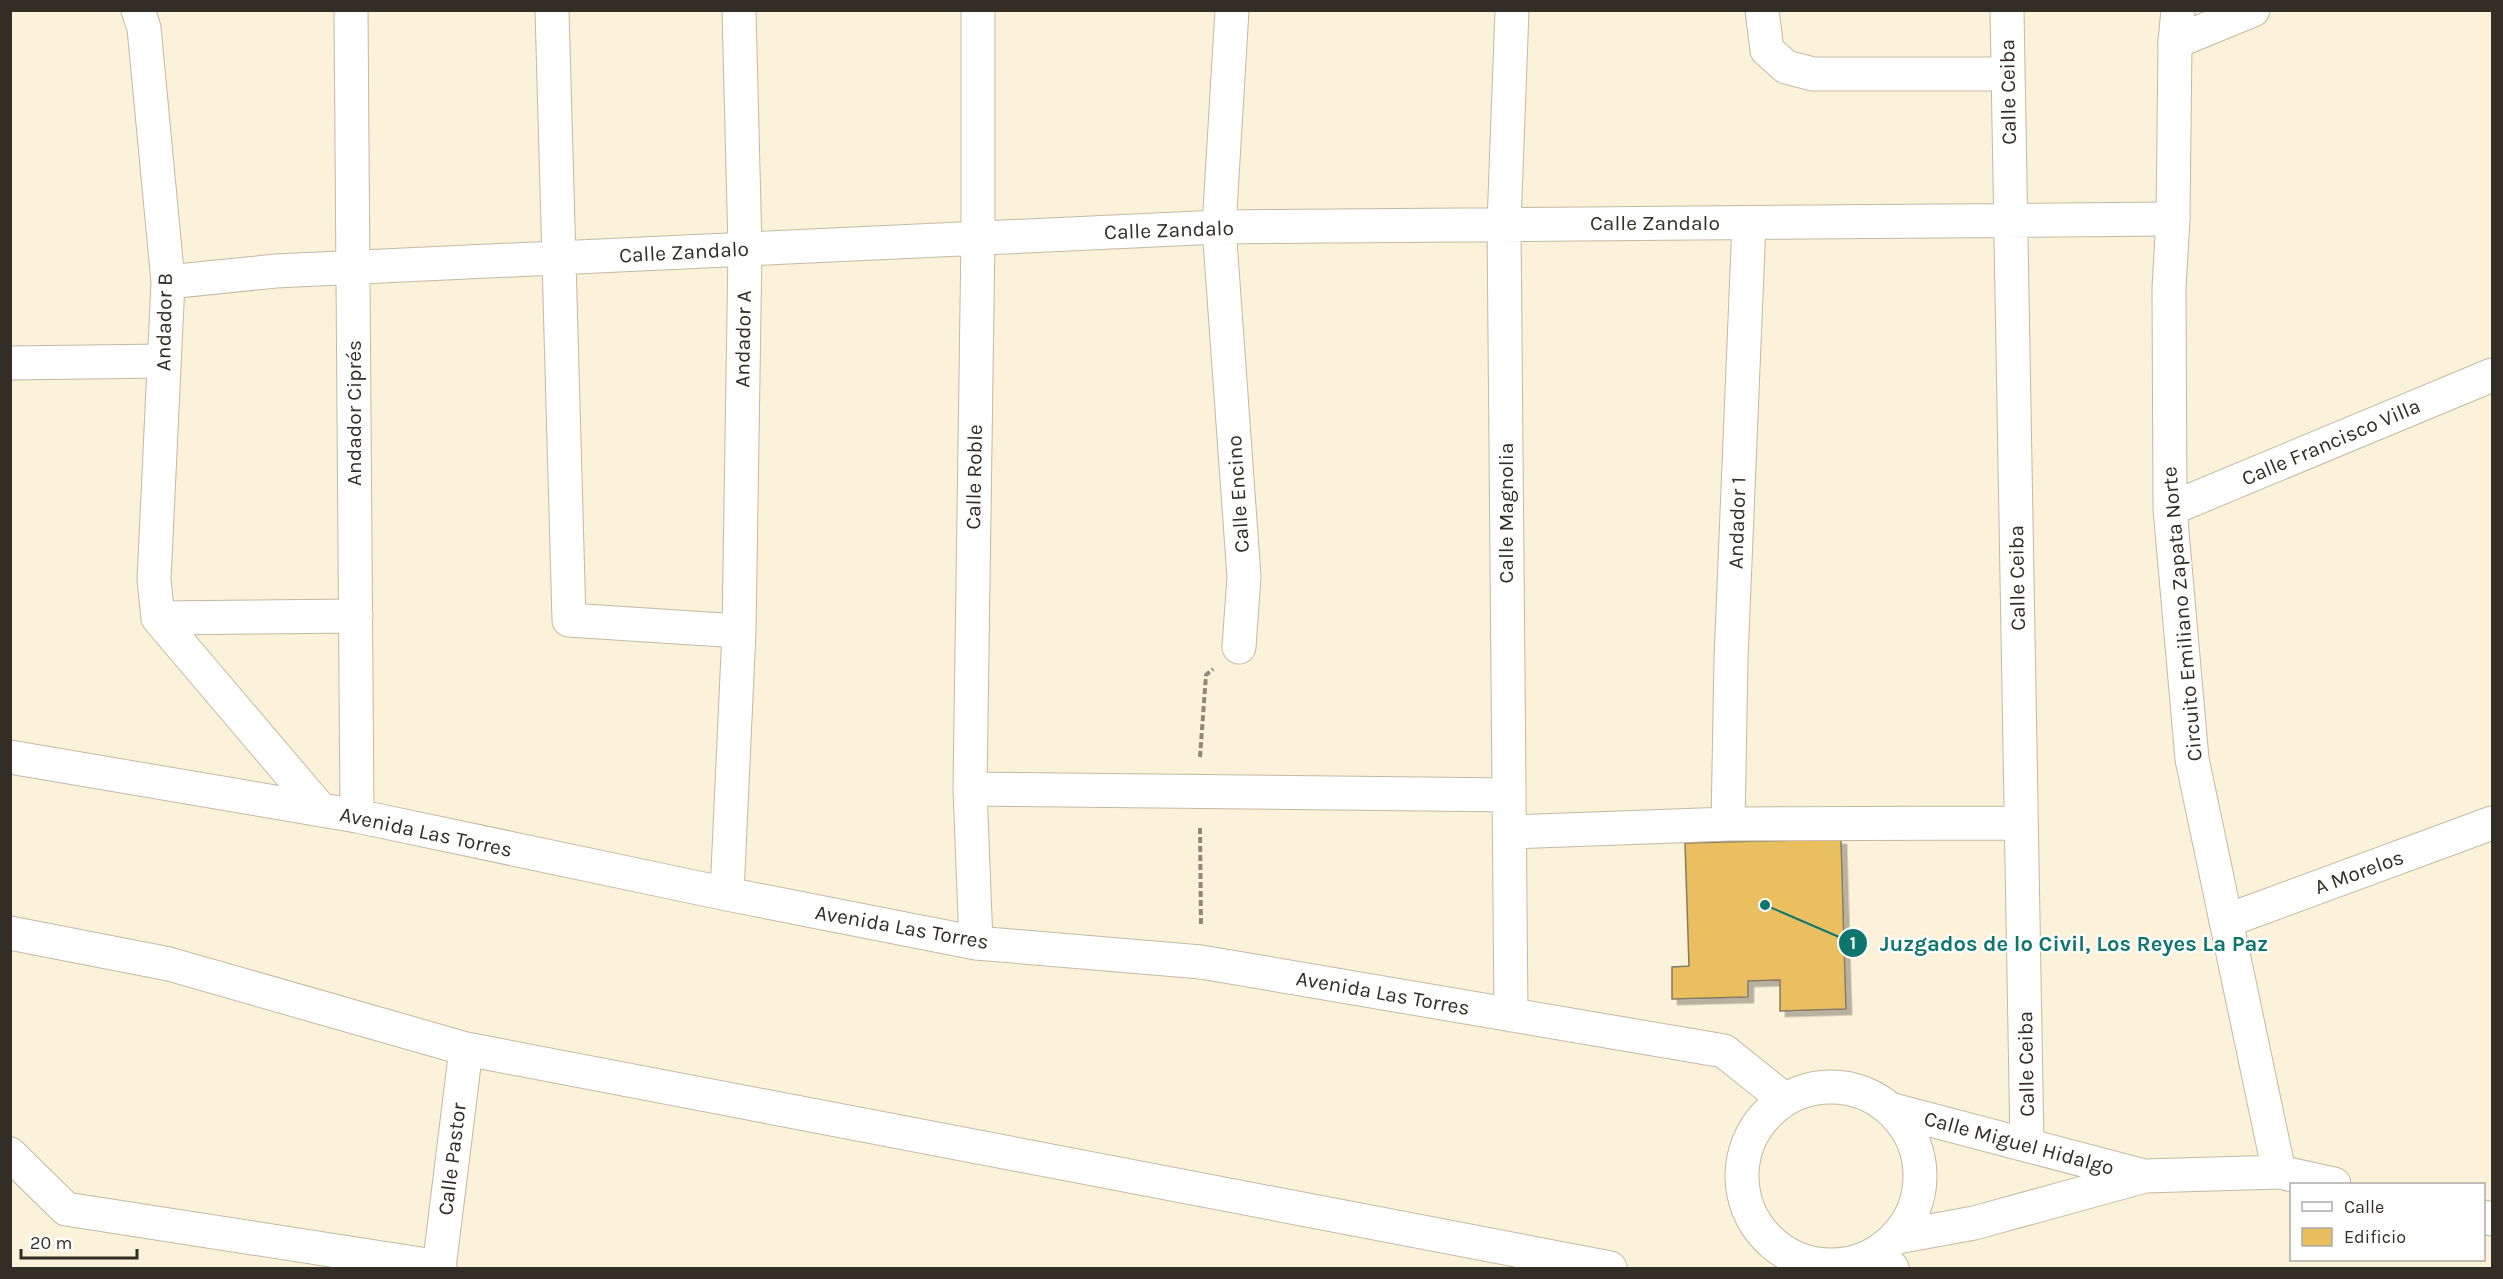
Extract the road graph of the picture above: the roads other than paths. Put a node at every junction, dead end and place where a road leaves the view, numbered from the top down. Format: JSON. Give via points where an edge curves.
{"nodes":[{"id":1,"x":351,"y":10,"type":"edge"},
{"id":2,"x":552,"y":10,"type":"edge"},
{"id":3,"x":739,"y":10,"type":"edge"},
{"id":4,"x":978,"y":10,"type":"edge"},
{"id":5,"x":1232,"y":10,"type":"edge"},
{"id":6,"x":1512,"y":10,"type":"edge"},
{"id":7,"x":1762,"y":10,"type":"edge"},
{"id":8,"x":2007,"y":10,"type":"edge"},
{"id":9,"x":2253,"y":10,"type":"edge"},
{"id":10,"x":141,"y":19,"type":"edge"},
{"id":11,"x":2176,"y":26,"type":"edge"},
{"id":12,"x":2008,"y":74,"type":"junction"},
{"id":13,"x":2173,"y":219,"type":"junction"},
{"id":14,"x":2010,"y":220,"type":"junction"},
{"id":15,"x":1749,"y":223,"type":"junction"},
{"id":16,"x":1504,"y":224,"type":"junction"},
{"id":17,"x":1219,"y":227,"type":"junction"},
{"id":18,"x":978,"y":238,"type":"junction"},
{"id":19,"x":745,"y":249,"type":"junction"},
{"id":20,"x":558,"y":258,"type":"junction"},
{"id":21,"x":353,"y":268,"type":"junction"},
{"id":22,"x":168,"y":282,"type":"junction"},
{"id":23,"x":164,"y":361,"type":"junction"},
{"id":24,"x":10,"y":363,"type":"edge"},
{"id":25,"x":2493,"y":375,"type":"edge"},
{"id":26,"x":2170,"y":509,"type":"junction"},
{"id":27,"x":356,"y":616,"type":"junction"},
{"id":28,"x":158,"y":618,"type":"junction"},
{"id":29,"x":739,"y":631,"type":"junction"},
{"id":30,"x":1239,"y":647,"type":"road end"},
{"id":31,"x":10,"y":758,"type":"edge"},
{"id":32,"x":970,"y":789,"type":"junction"},
{"id":33,"x":1509,"y":795,"type":"junction"},
{"id":34,"x":321,"y":810,"type":"junction"},
{"id":35,"x":357,"y":816,"type":"junction"},
{"id":36,"x":2021,"y":823,"type":"junction"},
{"id":37,"x":2493,"y":823,"type":"edge"},
{"id":38,"x":1728,"y":824,"type":"junction"},
{"id":39,"x":1510,"y":832,"type":"junction"},
{"id":40,"x":727,"y":894,"type":"junction"},
{"id":41,"x":2226,"y":921,"type":"junction"},
{"id":42,"x":10,"y":933,"type":"edge"},
{"id":43,"x":976,"y":943,"type":"junction"},
{"id":44,"x":1511,"y":1015,"type":"junction"},
{"id":45,"x":466,"y":1049,"type":"junction"},
{"id":46,"x":1784,"y":1099,"type":"junction"},
{"id":47,"x":1893,"y":1110,"type":"junction"},
{"id":48,"x":2027,"y":1145,"type":"junction"},
{"id":49,"x":10,"y":1154,"type":"edge"},
{"id":50,"x":2278,"y":1172,"type":"junction"},
{"id":51,"x":2145,"y":1176,"type":"junction"},
{"id":52,"x":2325,"y":1183,"type":"edge"},
{"id":53,"x":1897,"y":1237,"type":"junction"},
{"id":54,"x":1839,"y":1265,"type":"edge"},
{"id":55,"x":439,"y":1268,"type":"edge"},
{"id":56,"x":1611,"y":1269,"type":"edge"},
{"id":57,"x":1892,"y":1269,"type":"edge"}],
"edges":[{"from":1,"to":21,"type":"street","name":"Andador Ciprés"},
{"from":2,"to":20,"type":"street"},
{"from":3,"to":19,"type":"street","name":"Andador A"},
{"from":4,"to":18,"type":"street","name":"Calle Roble"},
{"from":5,"to":17,"type":"street","name":"Calle Encino"},
{"from":6,"to":16,"type":"street","name":"Calle Magnolia"},
{"from":7,"to":12,"type":"street","via":[[1767,50],[1786,67],[1813,74]]},
{"from":8,"to":12,"type":"street","name":"Calle Ceiba"},
{"from":9,"to":11,"type":"street"},
{"from":10,"to":22,"type":"street","name":"Andador B"},
{"from":11,"to":13,"type":"street","name":"Circuito Emiliano Zapata Norte"},
{"from":12,"to":14,"type":"street","name":"Calle Ceiba"},
{"from":13,"to":14,"type":"street","name":"Calle Zandalo"},
{"from":13,"to":26,"type":"street","name":"Circuito Emiliano Zapata Norte","via":[[2169,288]]},
{"from":14,"to":15,"type":"street","name":"Calle Zandalo"},
{"from":14,"to":36,"type":"street","name":"Calle Ceiba"},
{"from":15,"to":16,"type":"street","name":"Calle Zandalo"},
{"from":15,"to":38,"type":"street","name":"Andador 1"},
{"from":16,"to":17,"type":"street","name":"Calle Zandalo"},
{"from":16,"to":33,"type":"street","name":"Calle Magnolia"},
{"from":17,"to":18,"type":"street","name":"Calle Zandalo"},
{"from":17,"to":30,"type":"street","name":"Calle Encino","via":[[1244,577]]},
{"from":18,"to":19,"type":"street","name":"Calle Zandalo"},
{"from":18,"to":32,"type":"street","name":"Calle Roble"},
{"from":19,"to":20,"type":"street","name":"Calle Zandalo"},
{"from":19,"to":29,"type":"street","name":"Andador A"},
{"from":20,"to":21,"type":"street","name":"Calle Zandalo"},
{"from":20,"to":29,"type":"street","via":[[569,620]]},
{"from":21,"to":22,"type":"street","name":"Calle Zandalo"},
{"from":21,"to":27,"type":"street","name":"Andador Ciprés"},
{"from":22,"to":23,"type":"street","name":"Andador B"},
{"from":23,"to":24,"type":"street"},
{"from":23,"to":28,"type":"street","name":"Andador B","via":[[154,580]]},
{"from":25,"to":26,"type":"street","name":"Calle Francisco Villa"},
{"from":26,"to":41,"type":"street","name":"Circuito Emiliano Zapata Norte","via":[[2192,759]]},
{"from":27,"to":28,"type":"street"},
{"from":27,"to":35,"type":"street","name":"Andador Ciprés"},
{"from":28,"to":34,"type":"street"},
{"from":29,"to":40,"type":"street","name":"Andador A"},
{"from":31,"to":34,"type":"street","name":"Avenida Las Torres"},
{"from":32,"to":33,"type":"street"},
{"from":32,"to":43,"type":"street","name":"Calle Roble"},
{"from":33,"to":39,"type":"street","name":"Calle Magnolia"},
{"from":34,"to":35,"type":"street","name":"Avenida Las Torres"},
{"from":35,"to":40,"type":"street","name":"Avenida Las Torres"},
{"from":36,"to":38,"type":"street"},
{"from":36,"to":48,"type":"street","name":"Calle Ceiba"},
{"from":37,"to":41,"type":"street","name":"A Morelos"},
{"from":38,"to":39,"type":"street"},
{"from":39,"to":44,"type":"street","name":"Calle Magnolia"},
{"from":40,"to":43,"type":"street","name":"Avenida Las Torres"},
{"from":41,"to":50,"type":"street","name":"Circuito Emiliano Zapata Norte"},
{"from":42,"to":45,"type":"street","via":[[169,964]]},
{"from":43,"to":44,"type":"street","name":"Avenida Las Torres","via":[[1201,962]]},
{"from":44,"to":46,"type":"street","name":"Avenida Las Torres","via":[[1724,1052]]},
{"from":45,"to":55,"type":"street","name":"Calle Pastor"},
{"from":45,"to":56,"type":"street"},
{"from":46,"to":47,"type":"street","via":[[1805,1089],[1851,1088],[1873,1096]]},
{"from":46,"to":54,"type":"street","via":[[1766,1113],[1744,1153],[1744,1199],[1767,1239],[1785,1253],[1806,1262]]},
{"from":47,"to":48,"type":"street","name":"Calle Miguel Hidalgo"},
{"from":47,"to":53,"type":"street","via":[[1917,1150],[1920,1173],[1919,1195],[1911,1218]]},
{"from":48,"to":51,"type":"street","name":"Calle Miguel Hidalgo"},
{"from":49,"to":55,"type":"street","via":[[66,1209]]},
{"from":50,"to":51,"type":"street","name":"Calle Miguel Hidalgo"},
{"from":50,"to":52,"type":"street","name":"Calle Miguel Hidalgo"},
{"from":51,"to":53,"type":"street","name":"Calle Miguel Hidalgo","via":[[1974,1223]]},
{"from":53,"to":54,"type":"street","via":[[1880,1251]]},
{"from":54,"to":57,"type":"street"}]}
